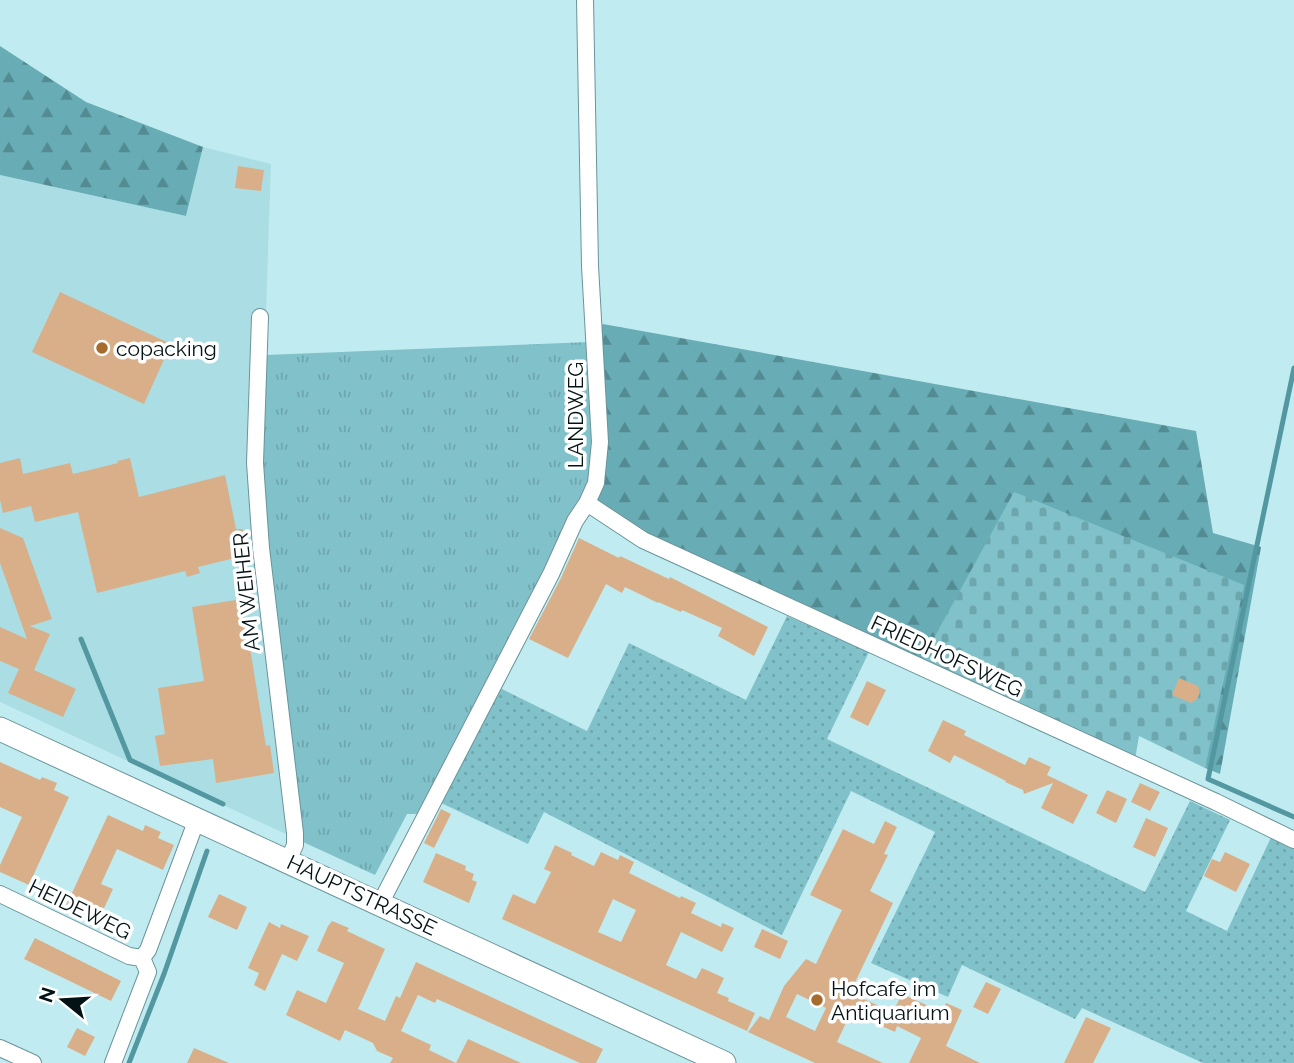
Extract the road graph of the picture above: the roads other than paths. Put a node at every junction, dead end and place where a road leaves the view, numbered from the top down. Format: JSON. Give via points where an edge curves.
{"nodes":[{"id":1,"x":585,"y":0,"type":"edge"},
{"id":2,"x":260,"y":317,"type":"dead end"},
{"id":3,"x":587,"y":503,"type":"junction"},
{"id":4,"x":0,"y":729,"type":"edge"},
{"id":5,"x":197,"y":819,"type":"junction"},
{"id":6,"x":1294,"y":840,"type":"edge"},
{"id":7,"x":288,"y":861,"type":"junction"},
{"id":8,"x":0,"y":894,"type":"edge"},
{"id":9,"x":380,"y":904,"type":"junction"},
{"id":10,"x":142,"y":958,"type":"junction"},
{"id":11,"x":0,"y":1048,"type":"edge"},
{"id":12,"x":33,"y":1063,"type":"edge"},
{"id":13,"x":113,"y":1063,"type":"edge"},
{"id":14,"x":724,"y":1063,"type":"edge"}],
"edges":[{"from":1,"to":3,"type":"street","name":"LANDWEG","via":[[590,266],[600,442],[596,483]]},
{"from":2,"to":7,"type":"street","name":"AM WEIHER","via":[[255,463],[295,833]]},
{"from":3,"to":6,"type":"street","name":"FRIEDHOFSWEG","via":[[643,540]]},
{"from":3,"to":9,"type":"street","name":"LANDWEG"},
{"from":4,"to":5,"type":"main road","name":"HAUPTSTRASSE"},
{"from":5,"to":7,"type":"main road","name":"HAUPTSTRASSE"},
{"from":5,"to":10,"type":"street","name":"HEIDEWEG"},
{"from":7,"to":9,"type":"main road","name":"HAUPTSTRASSE"},
{"from":8,"to":10,"type":"street","name":"HEIDEWEG","via":[[129,956]]},
{"from":9,"to":14,"type":"main road","name":"HAUPTSTRASSE"},
{"from":10,"to":13,"type":"street","name":"HEIDEWEG","via":[[148,972]]},
{"from":11,"to":12,"type":"street"}]}
